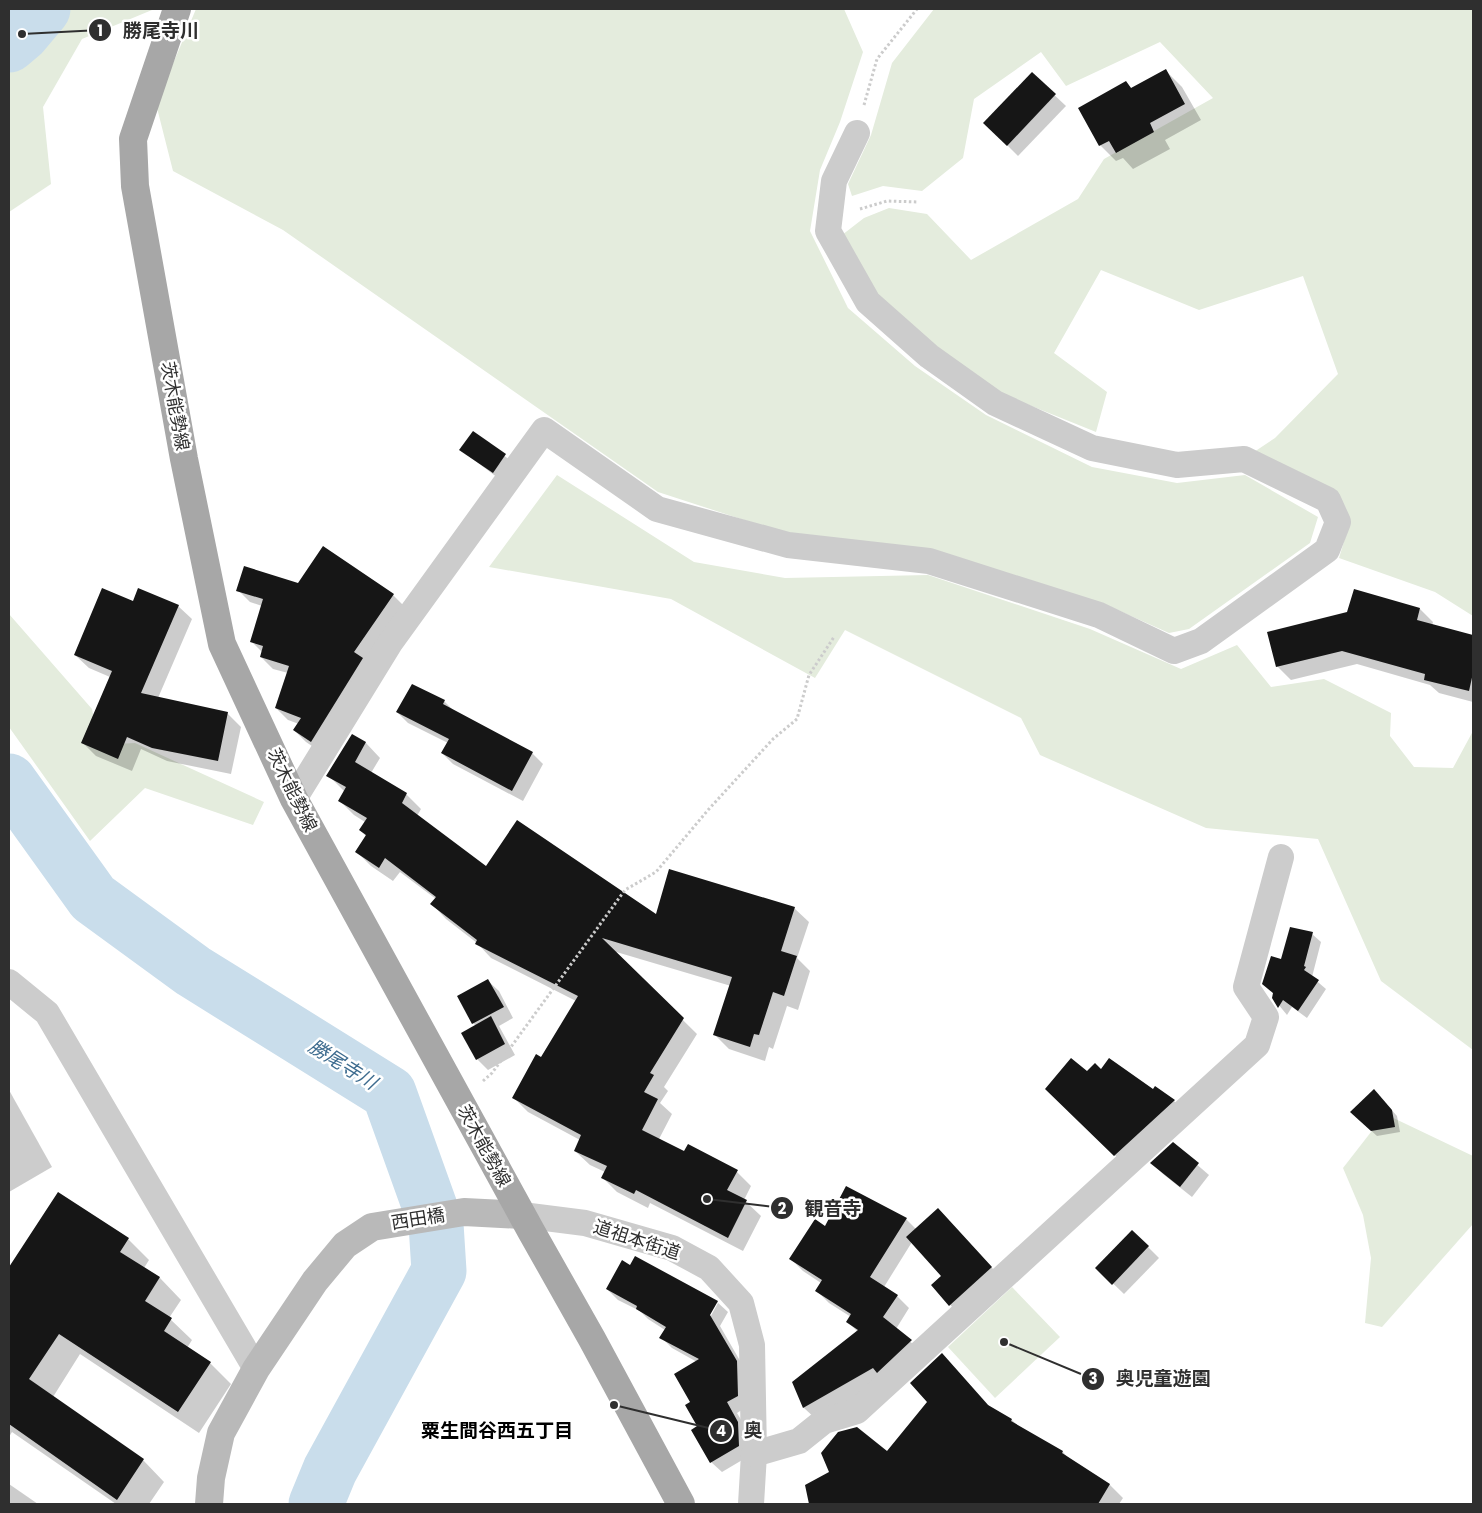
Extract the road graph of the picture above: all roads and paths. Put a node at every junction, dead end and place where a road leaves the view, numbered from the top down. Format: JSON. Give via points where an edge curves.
{"nodes":[{"id":1,"x":177,"y":9,"type":"edge"},
{"id":2,"x":917,"y":9,"type":"edge"},
{"id":3,"x":857,"y":132,"type":"joint"},
{"id":4,"x":918,"y":202,"type":"dead end"},
{"id":5,"x":828,"y":231,"type":"junction"},
{"id":6,"x":834,"y":637,"type":"dead end"},
{"id":7,"x":294,"y":800,"type":"junction"},
{"id":8,"x":1281,"y":857,"type":"dead end"},
{"id":9,"x":9,"y":982,"type":"edge"},
{"id":10,"x":480,"y":1083,"type":"dead end"},
{"id":11,"x":522,"y":1215,"type":"junction"},
{"id":12,"x":256,"y":1369,"type":"junction"},
{"id":13,"x":754,"y":1454,"type":"junction"},
{"id":14,"x":209,"y":1504,"type":"edge"},
{"id":15,"x":681,"y":1504,"type":"edge"},
{"id":16,"x":751,"y":1504,"type":"edge"}],
"edges":[{"from":1,"to":7,"type":"main road","name":"茨木能勢線","via":[[133,139],[135,186],[184,459],[222,644]]},
{"from":2,"to":3,"type":"path","via":[[877,59]]},
{"from":3,"to":5,"type":"street","via":[[834,181]]},
{"from":4,"to":5,"type":"path","via":[[888,200],[857,210]]},
{"from":5,"to":7,"type":"street","via":[[868,302],[929,356],[995,403],[1092,448],[1177,465],[1244,459],[1328,500],[1338,522],[1327,550],[1201,641],[1174,651],[1099,616],[929,561],[788,545],[657,509],[544,430],[390,643]]},
{"from":6,"to":10,"type":"path","via":[[808,675],[798,719],[773,739],[656,872],[626,890],[492,1073]]},
{"from":7,"to":11,"type":"main road","name":"茨木能勢線"},
{"from":8,"to":13,"type":"street","via":[[1246,986],[1266,1017],[1257,1045],[857,1411],[824,1421],[799,1441]]},
{"from":9,"to":12,"type":"street","via":[[47,1013]]},
{"from":11,"to":12,"type":"street","name":"西田橋","via":[[464,1212],[372,1227],[345,1245],[315,1281]]},
{"from":11,"to":13,"type":"street","name":"道祖本街道","via":[[586,1223],[672,1248],[710,1268],[741,1303],[752,1345]]},
{"from":11,"to":15,"type":"main road","name":"茨木能勢線"},
{"from":12,"to":14,"type":"street","via":[[221,1433]]},
{"from":13,"to":16,"type":"street","name":"道祖本街道"}]}
